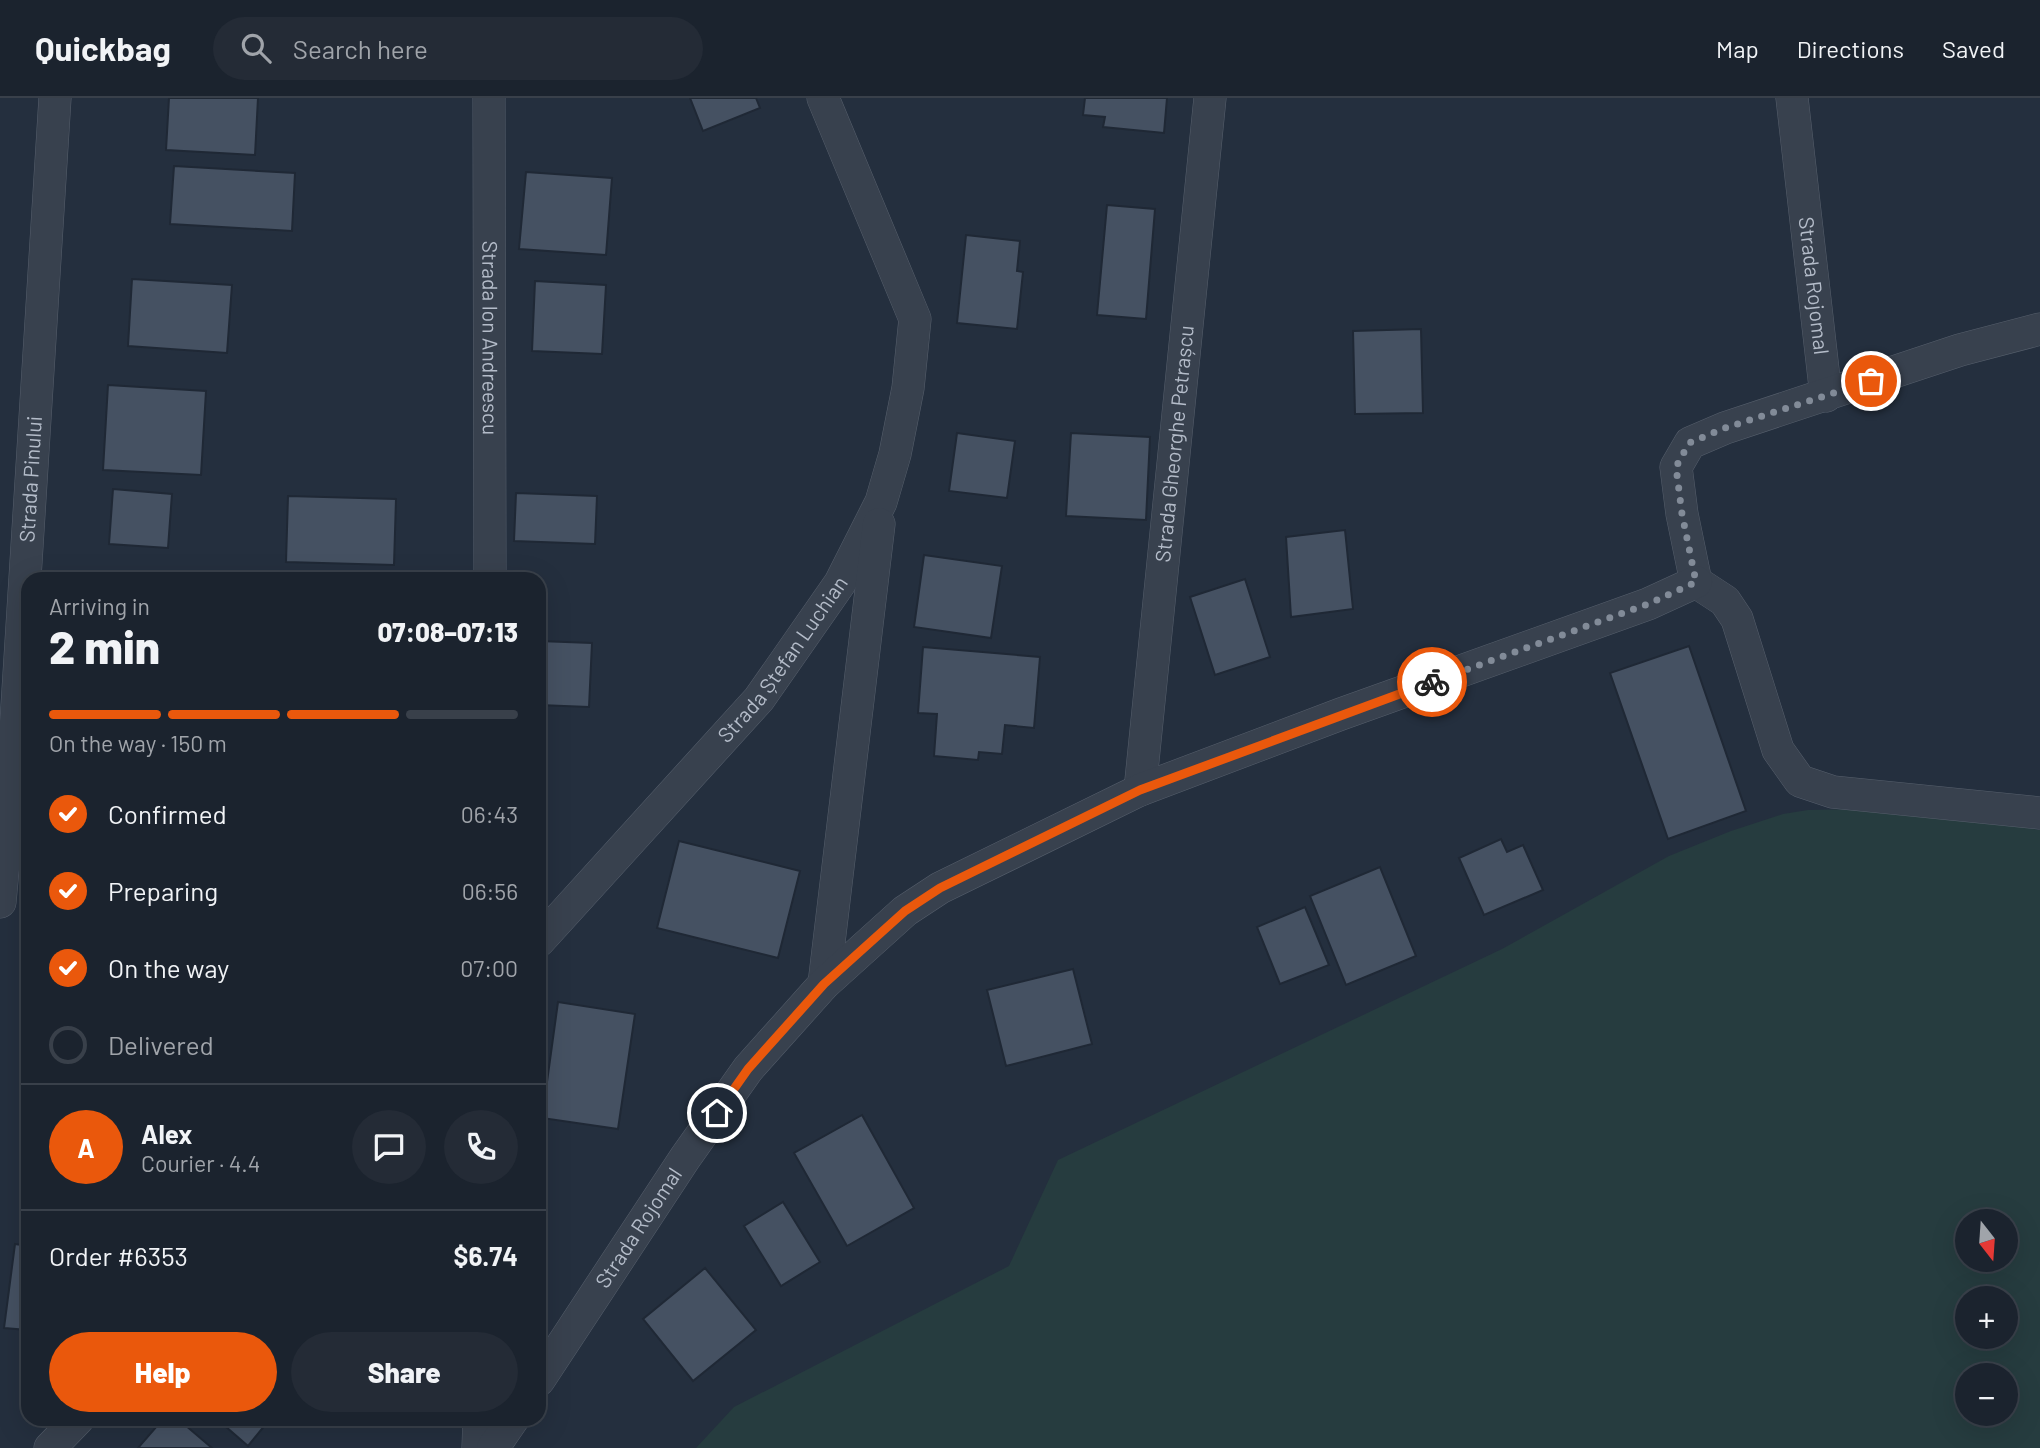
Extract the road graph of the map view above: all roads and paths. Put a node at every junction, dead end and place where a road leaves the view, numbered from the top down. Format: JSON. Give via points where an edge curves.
{"nodes":[{"id":1,"x":55,"y":98,"type":"edge"},
{"id":2,"x":489,"y":98,"type":"edge"},
{"id":3,"x":823,"y":98,"type":"edge"},
{"id":4,"x":1210,"y":98,"type":"edge"},
{"id":5,"x":1792,"y":98,"type":"edge"},
{"id":6,"x":2040,"y":329,"type":"edge"},
{"id":7,"x":1826,"y":396,"type":"junction"},
{"id":8,"x":881,"y":502,"type":"junction"},
{"id":9,"x":25,"y":572,"type":"edge"},
{"id":10,"x":490,"y":572,"type":"edge"},
{"id":11,"x":1696,"y":582,"type":"junction"},
{"id":12,"x":21,"y":642,"type":"edge"},
{"id":13,"x":1140,"y":790,"type":"junction"},
{"id":14,"x":2040,"y":813,"type":"edge"},
{"id":15,"x":0,"y":902,"type":"edge"},
{"id":16,"x":546,"y":933,"type":"edge"},
{"id":17,"x":824,"y":984,"type":"junction"},
{"id":18,"x":546,"y":1369,"type":"edge"},
{"id":19,"x":71,"y":1426,"type":"edge"},
{"id":20,"x":479,"y":1426,"type":"edge"},
{"id":21,"x":508,"y":1426,"type":"edge"},
{"id":22,"x":50,"y":1448,"type":"edge"},
{"id":23,"x":478,"y":1448,"type":"edge"},
{"id":24,"x":493,"y":1448,"type":"edge"}],
"edges":[{"from":1,"to":9,"type":"street","name":"Strada Pinului"},
{"from":2,"to":10,"type":"street","name":"Strada Ion Andreescu"},
{"from":3,"to":8,"type":"street","name":"Strada Ștefan Luchian","via":[[915,319],[908,388]]},
{"from":4,"to":13,"type":"street","name":"Strada Gheorghe Petrașcu"},
{"from":5,"to":7,"type":"street","name":"Strada Rojomal"},
{"from":6,"to":7,"type":"street","via":[[1960,350]]},
{"from":7,"to":11,"type":"street","via":[[1689,443],[1676,467]]},
{"from":8,"to":16,"type":"street","name":"Strada Ștefan Luchian","via":[[840,583],[759,699]]},
{"from":8,"to":17,"type":"street"},
{"from":11,"to":13,"type":"street","name":"Strada Rojomal","via":[[1648,604]]},
{"from":11,"to":14,"type":"street","via":[[1725,601],[1737,620],[1778,750],[1800,781],[1833,792]]},
{"from":12,"to":15,"type":"street","name":"Strada Pinului"},
{"from":13,"to":17,"type":"street","name":"Strada Rojomal","via":[[940,888],[905,911]]},
{"from":17,"to":18,"type":"street","name":"Strada Rojomal","via":[[748,1069]]},
{"from":19,"to":22,"type":"street"},
{"from":20,"to":23,"type":"street"},
{"from":21,"to":24,"type":"street"}]}
